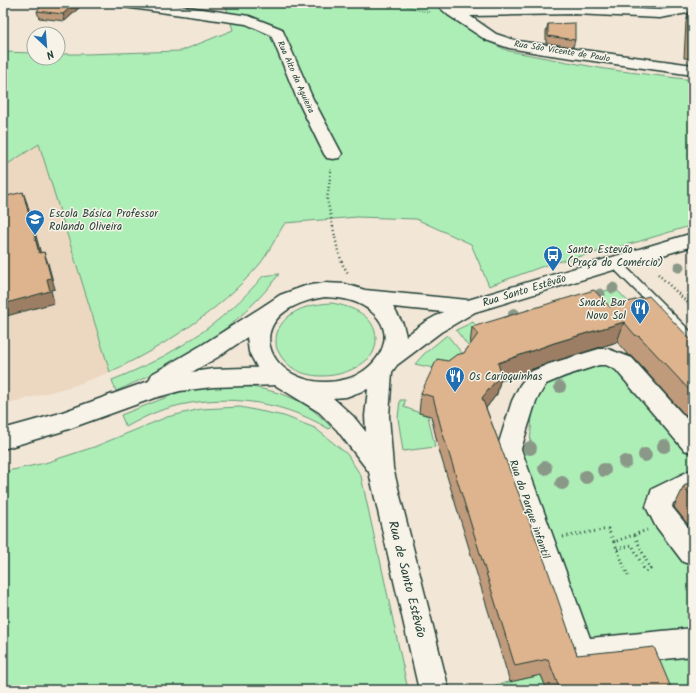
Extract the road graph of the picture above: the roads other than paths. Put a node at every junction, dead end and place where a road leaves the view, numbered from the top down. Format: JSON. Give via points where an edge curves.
{"nodes":[{"id":1,"x":124,"y":3,"type":"edge"},
{"id":2,"x":447,"y":7,"type":"edge"},
{"id":3,"x":693,"y":8,"type":"edge"},
{"id":4,"x":693,"y":70,"type":"edge"},
{"id":5,"x":333,"y":154,"type":"road end"},
{"id":6,"x":693,"y":239,"type":"edge"},
{"id":7,"x":615,"y":263,"type":"junction"},
{"id":8,"x":360,"y":296,"type":"junction"},
{"id":9,"x":468,"y":307,"type":"junction"},
{"id":10,"x":272,"y":310,"type":"junction"},
{"id":11,"x":693,"y":341,"type":"edge"},
{"id":12,"x":386,"y":364,"type":"junction"},
{"id":13,"x":285,"y":380,"type":"junction"},
{"id":14,"x":107,"y":407,"type":"junction"},
{"id":15,"x":3,"y":439,"type":"edge"},
{"id":16,"x":693,"y":443,"type":"edge"},
{"id":17,"x":381,"y":468,"type":"junction"},
{"id":18,"x":693,"y":480,"type":"edge"},
{"id":19,"x":693,"y":553,"type":"edge"},
{"id":20,"x":693,"y":642,"type":"edge"},
{"id":21,"x":434,"y":690,"type":"edge"}],
"edges":[{"from":1,"to":5,"type":"street","name":"Rua Alto da Aguieira","via":[[249,20],[277,32],[305,99]]},
{"from":2,"to":3,"type":"street","via":[[653,14]]},
{"from":2,"to":4,"type":"street","name":"Rua São Vicente de Paulo","via":[[491,36],[514,45]]},
{"from":6,"to":7,"type":"street","name":"Rua Santo Estêvão"},
{"from":7,"to":9,"type":"street","name":"Rua Santo Estêvão"},
{"from":7,"to":11,"type":"lane"},
{"from":8,"to":9,"type":"street"},
{"from":8,"to":10,"type":"street","via":[[345,291],[305,293],[287,300]]},
{"from":8,"to":12,"type":"street","via":[[380,307],[392,321],[396,337],[395,348]]},
{"from":9,"to":12,"type":"street","name":"Rua Santo Estêvão","via":[[433,327]]},
{"from":10,"to":13,"type":"street","via":[[262,323],[258,337],[260,352],[268,367]]},
{"from":10,"to":14,"type":"street","via":[[181,369]]},
{"from":12,"to":13,"type":"street","via":[[367,380],[346,388],[308,388]]},
{"from":12,"to":17,"type":"street","via":[[377,416]]},
{"from":13,"to":14,"type":"street","via":[[213,378],[180,382],[150,390]]},
{"from":13,"to":17,"type":"street","via":[[327,406],[345,423]]},
{"from":14,"to":15,"type":"street"},
{"from":16,"to":20,"type":"street","name":"Rua do Parque infantil","via":[[624,364],[608,357],[599,357],[538,377],[528,393],[513,430],[509,449],[581,653]]},
{"from":17,"to":21,"type":"street","name":"Rua de Santo Estêvão"},
{"from":18,"to":19,"type":"street","via":[[661,497],[659,507]]}]}
